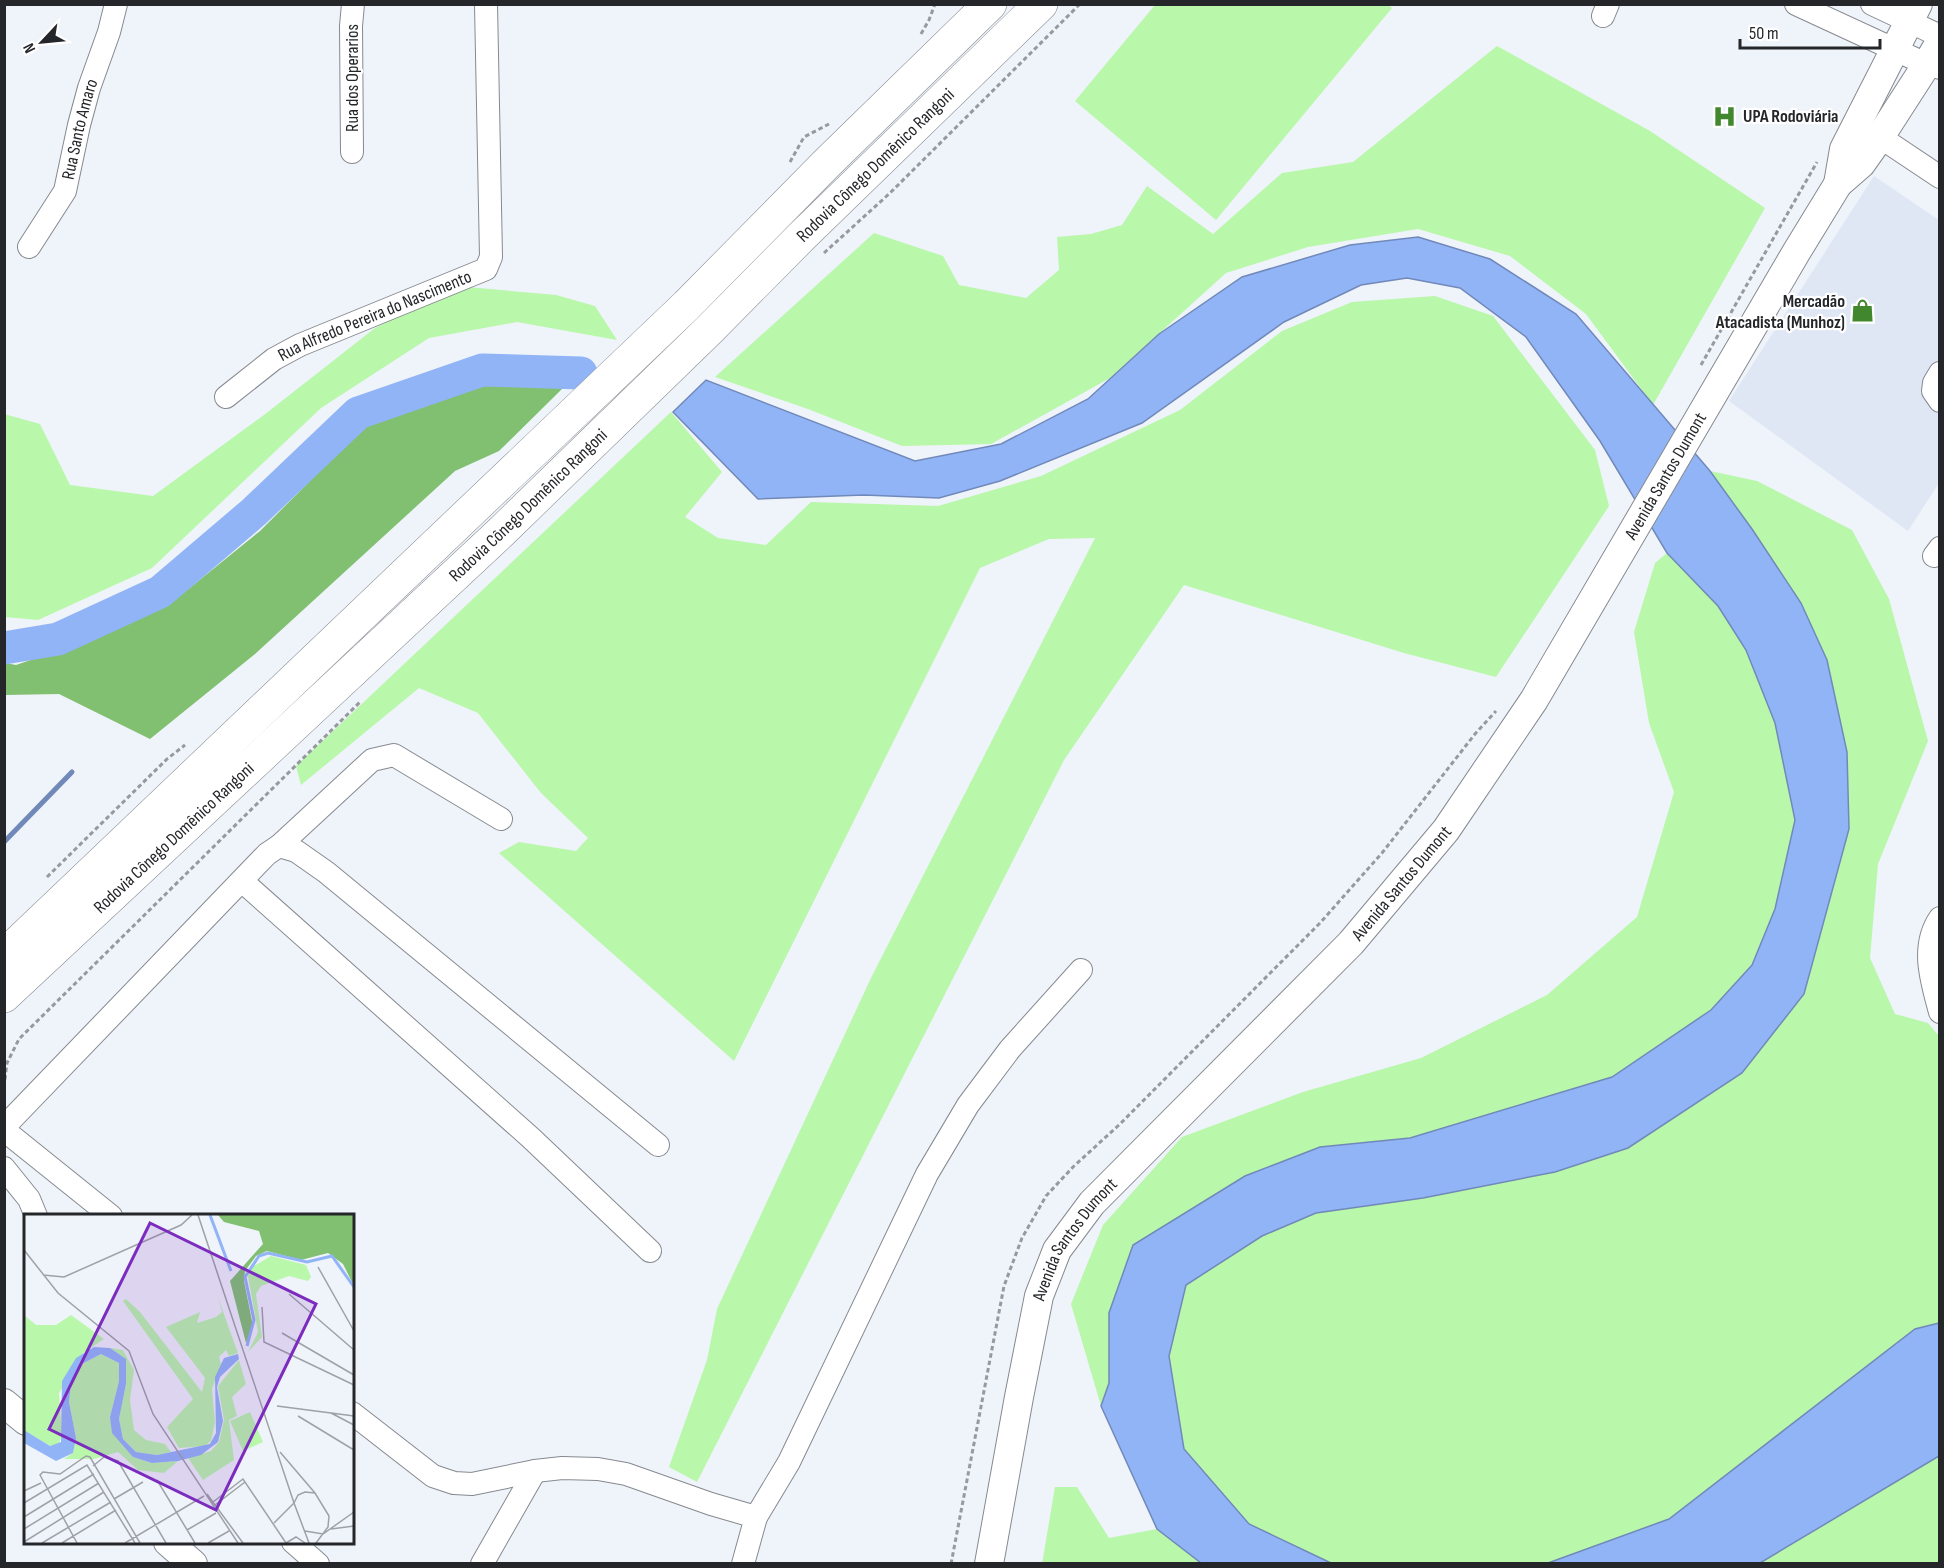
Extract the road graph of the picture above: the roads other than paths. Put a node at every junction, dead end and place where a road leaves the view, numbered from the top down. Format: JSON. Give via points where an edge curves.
{"nodes":[{"id":1,"x":116,"y":4,"type":"edge"},
{"id":2,"x":353,"y":4,"type":"edge"},
{"id":3,"x":486,"y":4,"type":"edge"},
{"id":4,"x":990,"y":4,"type":"edge"},
{"id":5,"x":1041,"y":4,"type":"edge"},
{"id":6,"x":1796,"y":4,"type":"edge"},
{"id":7,"x":1872,"y":4,"type":"edge"},
{"id":8,"x":1820,"y":9,"type":"edge"},
{"id":9,"x":1913,"y":13,"type":"edge"},
{"id":10,"x":1940,"y":36,"type":"edge"},
{"id":11,"x":1896,"y":50,"type":"junction"},
{"id":12,"x":1935,"y":58,"type":"edge"},
{"id":13,"x":1880,"y":137,"type":"junction"},
{"id":14,"x":352,"y":152,"type":"dead end"},
{"id":15,"x":1940,"y":177,"type":"edge"},
{"id":16,"x":1839,"y":184,"type":"junction"},
{"id":17,"x":29,"y":247,"type":"dead end"},
{"id":18,"x":1940,"y":373,"type":"edge"},
{"id":19,"x":226,"y":397,"type":"dead end"},
{"id":20,"x":1940,"y":401,"type":"edge"},
{"id":21,"x":501,"y":819,"type":"dead end"},
{"id":22,"x":279,"y":846,"type":"junction"},
{"id":23,"x":242,"y":881,"type":"junction"},
{"id":24,"x":113,"y":894,"type":"junction"},
{"id":25,"x":1940,"y":918,"type":"edge"},
{"id":26,"x":4,"y":956,"type":"edge"},
{"id":27,"x":1081,"y":970,"type":"dead end"},
{"id":28,"x":4,"y":996,"type":"edge"},
{"id":29,"x":1940,"y":1012,"type":"edge"},
{"id":30,"x":4,"y":1016,"type":"edge"},
{"id":31,"x":4,"y":1128,"type":"edge"},
{"id":32,"x":658,"y":1145,"type":"dead end"},
{"id":33,"x":4,"y":1168,"type":"edge"},
{"id":34,"x":36,"y":1214,"type":"edge"},
{"id":35,"x":110,"y":1214,"type":"edge"},
{"id":36,"x":650,"y":1251,"type":"dead end"},
{"id":37,"x":4,"y":1403,"type":"edge"},
{"id":38,"x":354,"y":1415,"type":"edge"},
{"id":39,"x":24,"y":1419,"type":"edge"},
{"id":40,"x":535,"y":1472,"type":"junction"},
{"id":41,"x":756,"y":1517,"type":"junction"},
{"id":42,"x":170,"y":1544,"type":"edge"},
{"id":43,"x":295,"y":1544,"type":"edge"},
{"id":44,"x":193,"y":1563,"type":"edge"},
{"id":45,"x":318,"y":1563,"type":"edge"},
{"id":46,"x":482,"y":1563,"type":"edge"},
{"id":47,"x":743,"y":1563,"type":"edge"},
{"id":48,"x":989,"y":1563,"type":"edge"}],
"edges":[{"from":1,"to":17,"type":"street","name":"Rua Santo Amaro","via":[[89,88],[65,191]]},
{"from":2,"to":14,"type":"street","name":"Rua dos Operarios"},
{"from":3,"to":19,"type":"street","name":"Rua Alfredo Pereira do Nascimento","via":[[491,257],[486,268],[300,345],[274,359]]},
{"from":4,"to":26,"type":"highway","name":"Rodovia Cônego Domênico Rangoni","via":[[687,305]]},
{"from":5,"to":24,"type":"highway","name":"Rodovia Cônego Domênico Rangoni","via":[[500,533]]},
{"from":6,"to":8,"type":"street"},
{"from":7,"to":9,"type":"street"},
{"from":8,"to":11,"type":"street"},
{"from":9,"to":10,"type":"street"},
{"from":9,"to":11,"type":"main road","name":"Avenida Santos Dumont"},
{"from":11,"to":12,"type":"street"},
{"from":11,"to":16,"type":"main road","name":"Avenida Santos Dumont","via":[[1844,149]]},
{"from":12,"to":13,"type":"main road","name":"Avenida Santos Dumont"},
{"from":13,"to":15,"type":"street"},
{"from":13,"to":16,"type":"main road","name":"Avenida Santos Dumont","via":[[1861,164]]},
{"from":16,"to":48,"type":"main road","name":"Avenida Santos Dumont","via":[[1534,700],[1446,830],[1351,943],[1092,1203],[1057,1250],[1039,1296]]},
{"from":18,"to":20,"type":"street","via":[[1933,391]]},
{"from":21,"to":22,"type":"street","via":[[394,755],[372,760]]},
{"from":22,"to":23,"type":"street"},
{"from":22,"to":32,"type":"street","via":[[296,851],[326,872]]},
{"from":23,"to":31,"type":"street"},
{"from":23,"to":36,"type":"street","via":[[531,1138]]},
{"from":24,"to":28,"type":"highway","name":"Rodovia Cônego Domênico Rangoni"},
{"from":24,"to":30,"type":"highway","via":[[108,911],[99,922]]},
{"from":25,"to":29,"type":"street","via":[[1930,941],[1928,963]]},
{"from":27,"to":41,"type":"street","via":[[996,1068],[933,1164],[789,1462]]},
{"from":31,"to":35,"type":"street"},
{"from":33,"to":34,"type":"street","via":[[29,1199]]},
{"from":37,"to":39,"type":"main road"},
{"from":38,"to":40,"type":"street","via":[[433,1476],[454,1483],[472,1484]]},
{"from":40,"to":41,"type":"street","via":[[562,1468],[626,1474]]},
{"from":40,"to":46,"type":"street"},
{"from":41,"to":47,"type":"street"},
{"from":42,"to":44,"type":"main road"},
{"from":43,"to":45,"type":"street"}]}
